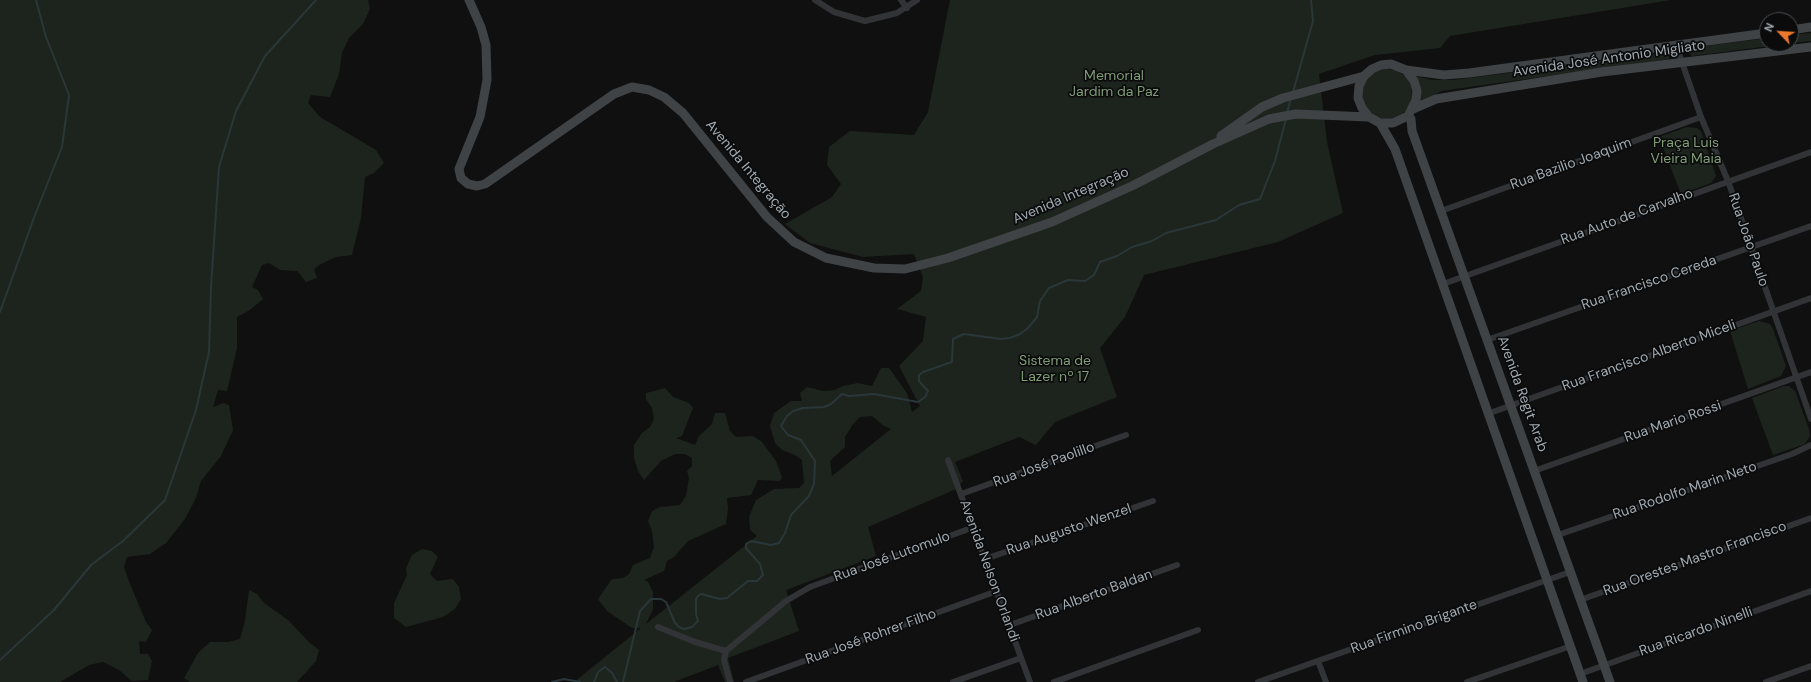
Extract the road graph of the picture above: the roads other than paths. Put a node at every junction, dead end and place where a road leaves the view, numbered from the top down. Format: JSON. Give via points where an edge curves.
{"nodes":[{"id":1,"x":469,"y":0,"type":"edge"},
{"id":2,"x":815,"y":0,"type":"edge"},
{"id":3,"x":902,"y":0,"type":"edge"},
{"id":4,"x":917,"y":0,"type":"edge"},
{"id":5,"x":907,"y":8,"type":"junction"},
{"id":6,"x":1811,"y":27,"type":"edge"},
{"id":7,"x":1799,"y":29,"type":"edge"},
{"id":8,"x":1759,"y":34,"type":"edge"},
{"id":9,"x":1676,"y":45,"type":"junction"},
{"id":10,"x":1811,"y":47,"type":"edge"},
{"id":11,"x":1683,"y":63,"type":"junction"},
{"id":12,"x":1406,"y":70,"type":"junction"},
{"id":13,"x":1364,"y":76,"type":"junction"},
{"id":14,"x":1411,"y":113,"type":"junction"},
{"id":15,"x":1369,"y":117,"type":"junction"},
{"id":16,"x":1701,"y":117,"type":"junction"},
{"id":17,"x":1380,"y":123,"type":"junction"},
{"id":18,"x":1213,"y":144,"type":"junction"},
{"id":19,"x":1811,"y":152,"type":"edge"},
{"id":20,"x":1728,"y":182,"type":"junction"},
{"id":21,"x":1441,"y":211,"type":"junction"},
{"id":22,"x":1811,"y":226,"type":"edge"},
{"id":23,"x":1750,"y":247,"type":"junction"},
{"id":24,"x":1464,"y":275,"type":"junction"},
{"id":25,"x":1443,"y":284,"type":"junction"},
{"id":26,"x":1811,"y":298,"type":"edge"},
{"id":27,"x":1772,"y":312,"type":"junction"},
{"id":28,"x":1487,"y":340,"type":"junction"},
{"id":29,"x":1811,"y":372,"type":"edge"},
{"id":30,"x":1796,"y":378,"type":"junction"},
{"id":31,"x":1510,"y":406,"type":"junction"},
{"id":32,"x":1487,"y":414,"type":"junction"},
{"id":33,"x":1811,"y":419,"type":"edge"},
{"id":34,"x":1126,"y":436,"type":"dead end"},
{"id":35,"x":1811,"y":445,"type":"edge"},
{"id":36,"x":948,"y":460,"type":"dead end"},
{"id":37,"x":1534,"y":471,"type":"junction"},
{"id":38,"x":961,"y":494,"type":"junction"},
{"id":39,"x":1153,"y":500,"type":"dead end"},
{"id":40,"x":1811,"y":518,"type":"edge"},
{"id":41,"x":974,"y":527,"type":"junction"},
{"id":42,"x":1558,"y":535,"type":"junction"},
{"id":43,"x":985,"y":559,"type":"junction"},
{"id":44,"x":1178,"y":565,"type":"dead end"},
{"id":45,"x":1570,"y":572,"type":"junction"},
{"id":46,"x":1546,"y":579,"type":"junction"},
{"id":47,"x":997,"y":591,"type":"junction"},
{"id":48,"x":1811,"y":591,"type":"edge"},
{"id":49,"x":1580,"y":600,"type":"junction"},
{"id":50,"x":1010,"y":624,"type":"junction"},
{"id":51,"x":658,"y":627,"type":"dead end"},
{"id":52,"x":1198,"y":630,"type":"dead end"},
{"id":53,"x":1571,"y":646,"type":"junction"},
{"id":54,"x":726,"y":651,"type":"junction"},
{"id":55,"x":1021,"y":658,"type":"junction"},
{"id":56,"x":1318,"y":661,"type":"junction"},
{"id":57,"x":1604,"y":665,"type":"junction"},
{"id":58,"x":1811,"y":666,"type":"edge"},
{"id":59,"x":1582,"y":678,"type":"edge"},
{"id":60,"x":730,"y":682,"type":"edge"},
{"id":61,"x":746,"y":682,"type":"edge"},
{"id":62,"x":953,"y":682,"type":"edge"},
{"id":63,"x":1030,"y":682,"type":"edge"},
{"id":64,"x":1054,"y":682,"type":"edge"},
{"id":65,"x":1258,"y":682,"type":"edge"},
{"id":66,"x":1326,"y":682,"type":"edge"},
{"id":67,"x":1467,"y":682,"type":"edge"},
{"id":68,"x":1610,"y":682,"type":"edge"},
{"id":69,"x":1766,"y":682,"type":"edge"}],
"edges":[{"from":1,"to":18,"type":"main road","name":"Avenida Integração","via":[[486,45],[487,80],[480,117],[459,168],[461,178],[468,184],[485,184],[614,94],[632,87],[649,90],[664,97],[683,113],[780,231],[809,251],[844,263],[874,268],[905,269],[948,258],[1052,222],[1134,185]]},
{"from":2,"to":5,"type":"street","via":[[834,12],[865,21],[884,18]]},
{"from":3,"to":5,"type":"street"},
{"from":4,"to":5,"type":"street"},
{"from":6,"to":7,"type":"main road"},
{"from":8,"to":9,"type":"main road","name":"Avenida José Antonio Migliato"},
{"from":9,"to":11,"type":"street","name":"Rua João Paulo"},
{"from":9,"to":12,"type":"main road","name":"Avenida José Antonio Migliato","via":[[1469,73],[1444,74]]},
{"from":10,"to":11,"type":"main road","name":"Avenida José Antonio Migliato"},
{"from":11,"to":14,"type":"main road","name":"Avenida José Antonio Migliato","via":[[1602,72],[1436,99]]},
{"from":11,"to":16,"type":"street","name":"Rua João Paulo"},
{"from":12,"to":13,"type":"main road","via":[[1392,64],[1381,65]]},
{"from":12,"to":14,"type":"main road","via":[[1417,91]]},
{"from":13,"to":15,"type":"main road","via":[[1359,86],[1358,98]]},
{"from":13,"to":18,"type":"main road","name":"Avenida Integração","via":[[1287,97],[1262,107],[1232,127]]},
{"from":14,"to":17,"type":"main road","via":[[1392,123]]},
{"from":14,"to":21,"type":"main road","name":"Avenida Regit Arab","via":[[1412,131]]},
{"from":15,"to":17,"type":"main road"},
{"from":15,"to":18,"type":"main road","name":"Avenida Integração","via":[[1292,114],[1269,119]]},
{"from":16,"to":20,"type":"street","name":"Rua João Paulo"},
{"from":16,"to":21,"type":"street","name":"Rua Bazilio Joaquim"},
{"from":17,"to":25,"type":"main road","via":[[1395,149]]},
{"from":19,"to":20,"type":"street","name":"Rua Auto de Carvalho"},
{"from":20,"to":23,"type":"street","name":"Rua João Paulo"},
{"from":20,"to":24,"type":"street","name":"Rua Auto de Carvalho"},
{"from":21,"to":24,"type":"main road","name":"Avenida Regit Arab"},
{"from":22,"to":23,"type":"street","name":"Rua Francisco Cereda"},
{"from":23,"to":27,"type":"street","name":"Rua João Paulo"},
{"from":23,"to":28,"type":"street","name":"Rua Francisco Cereda"},
{"from":24,"to":25,"type":"street","name":"Rua Auto de Carvalho"},
{"from":24,"to":28,"type":"main road","name":"Avenida Regit Arab"},
{"from":25,"to":32,"type":"main road"},
{"from":26,"to":27,"type":"street","name":"Rua Francisco Alberto Miceli"},
{"from":27,"to":30,"type":"street","name":"Rua João Paulo"},
{"from":27,"to":31,"type":"street","name":"Rua Francisco Alberto Miceli"},
{"from":28,"to":31,"type":"main road","name":"Avenida Regit Arab"},
{"from":29,"to":30,"type":"street","name":"Rua Mario Rossi"},
{"from":30,"to":33,"type":"street","name":"Rua João Paulo"},
{"from":30,"to":37,"type":"street","name":"Rua Mario Rossi"},
{"from":31,"to":32,"type":"street","name":"Rua Francisco Alberto Miceli"},
{"from":31,"to":37,"type":"main road","name":"Avenida Regit Arab"},
{"from":32,"to":46,"type":"main road"},
{"from":34,"to":38,"type":"street","name":"Rua José Paolillo"},
{"from":35,"to":42,"type":"street","name":"Rua Rodolfo Marin Neto","via":[[1785,457]]},
{"from":36,"to":38,"type":"street","name":"Avenida Nelson Orlandi"},
{"from":37,"to":42,"type":"main road","name":"Avenida Regit Arab"},
{"from":38,"to":41,"type":"street","name":"Avenida Nelson Orlandi"},
{"from":39,"to":43,"type":"street","name":"Rua Augusto Wenzel"},
{"from":40,"to":49,"type":"street","name":"Rua Orestes Mastro Francisco"},
{"from":41,"to":43,"type":"street","name":"Avenida Nelson Orlandi"},
{"from":41,"to":54,"type":"street","name":"Rua José Lutomulo","via":[[810,587],[786,601]]},
{"from":42,"to":45,"type":"main road","name":"Avenida Regit Arab"},
{"from":43,"to":47,"type":"street","name":"Avenida Nelson Orlandi"},
{"from":44,"to":50,"type":"street","name":"Rua Alberto Baldan"},
{"from":45,"to":46,"type":"street","name":"Rua Firmino Brigante"},
{"from":45,"to":49,"type":"main road","name":"Avenida Regit Arab"},
{"from":46,"to":53,"type":"main road"},
{"from":46,"to":56,"type":"street","name":"Rua Firmino Brigante"},
{"from":47,"to":50,"type":"street","name":"Avenida Nelson Orlandi"},
{"from":47,"to":61,"type":"street","name":"Rua José Rohrer Filho"},
{"from":48,"to":57,"type":"street","name":"Rua Ricardo Ninelli"},
{"from":49,"to":57,"type":"main road","name":"Avenida Regit Arab"},
{"from":50,"to":55,"type":"street","name":"Avenida Nelson Orlandi"},
{"from":51,"to":54,"type":"street"},
{"from":52,"to":64,"type":"street"},
{"from":53,"to":59,"type":"main road"},
{"from":53,"to":67,"type":"street"},
{"from":54,"to":60,"type":"street","via":[[724,660]]},
{"from":55,"to":62,"type":"street"},
{"from":55,"to":63,"type":"street","name":"Avenida Nelson Orlandi"},
{"from":56,"to":65,"type":"street","name":"Rua Firmino Brigante"},
{"from":56,"to":66,"type":"street"},
{"from":57,"to":59,"type":"street","name":"Rua Ricardo Ninelli"},
{"from":57,"to":68,"type":"main road","name":"Avenida Regit Arab"},
{"from":58,"to":69,"type":"street"}]}
